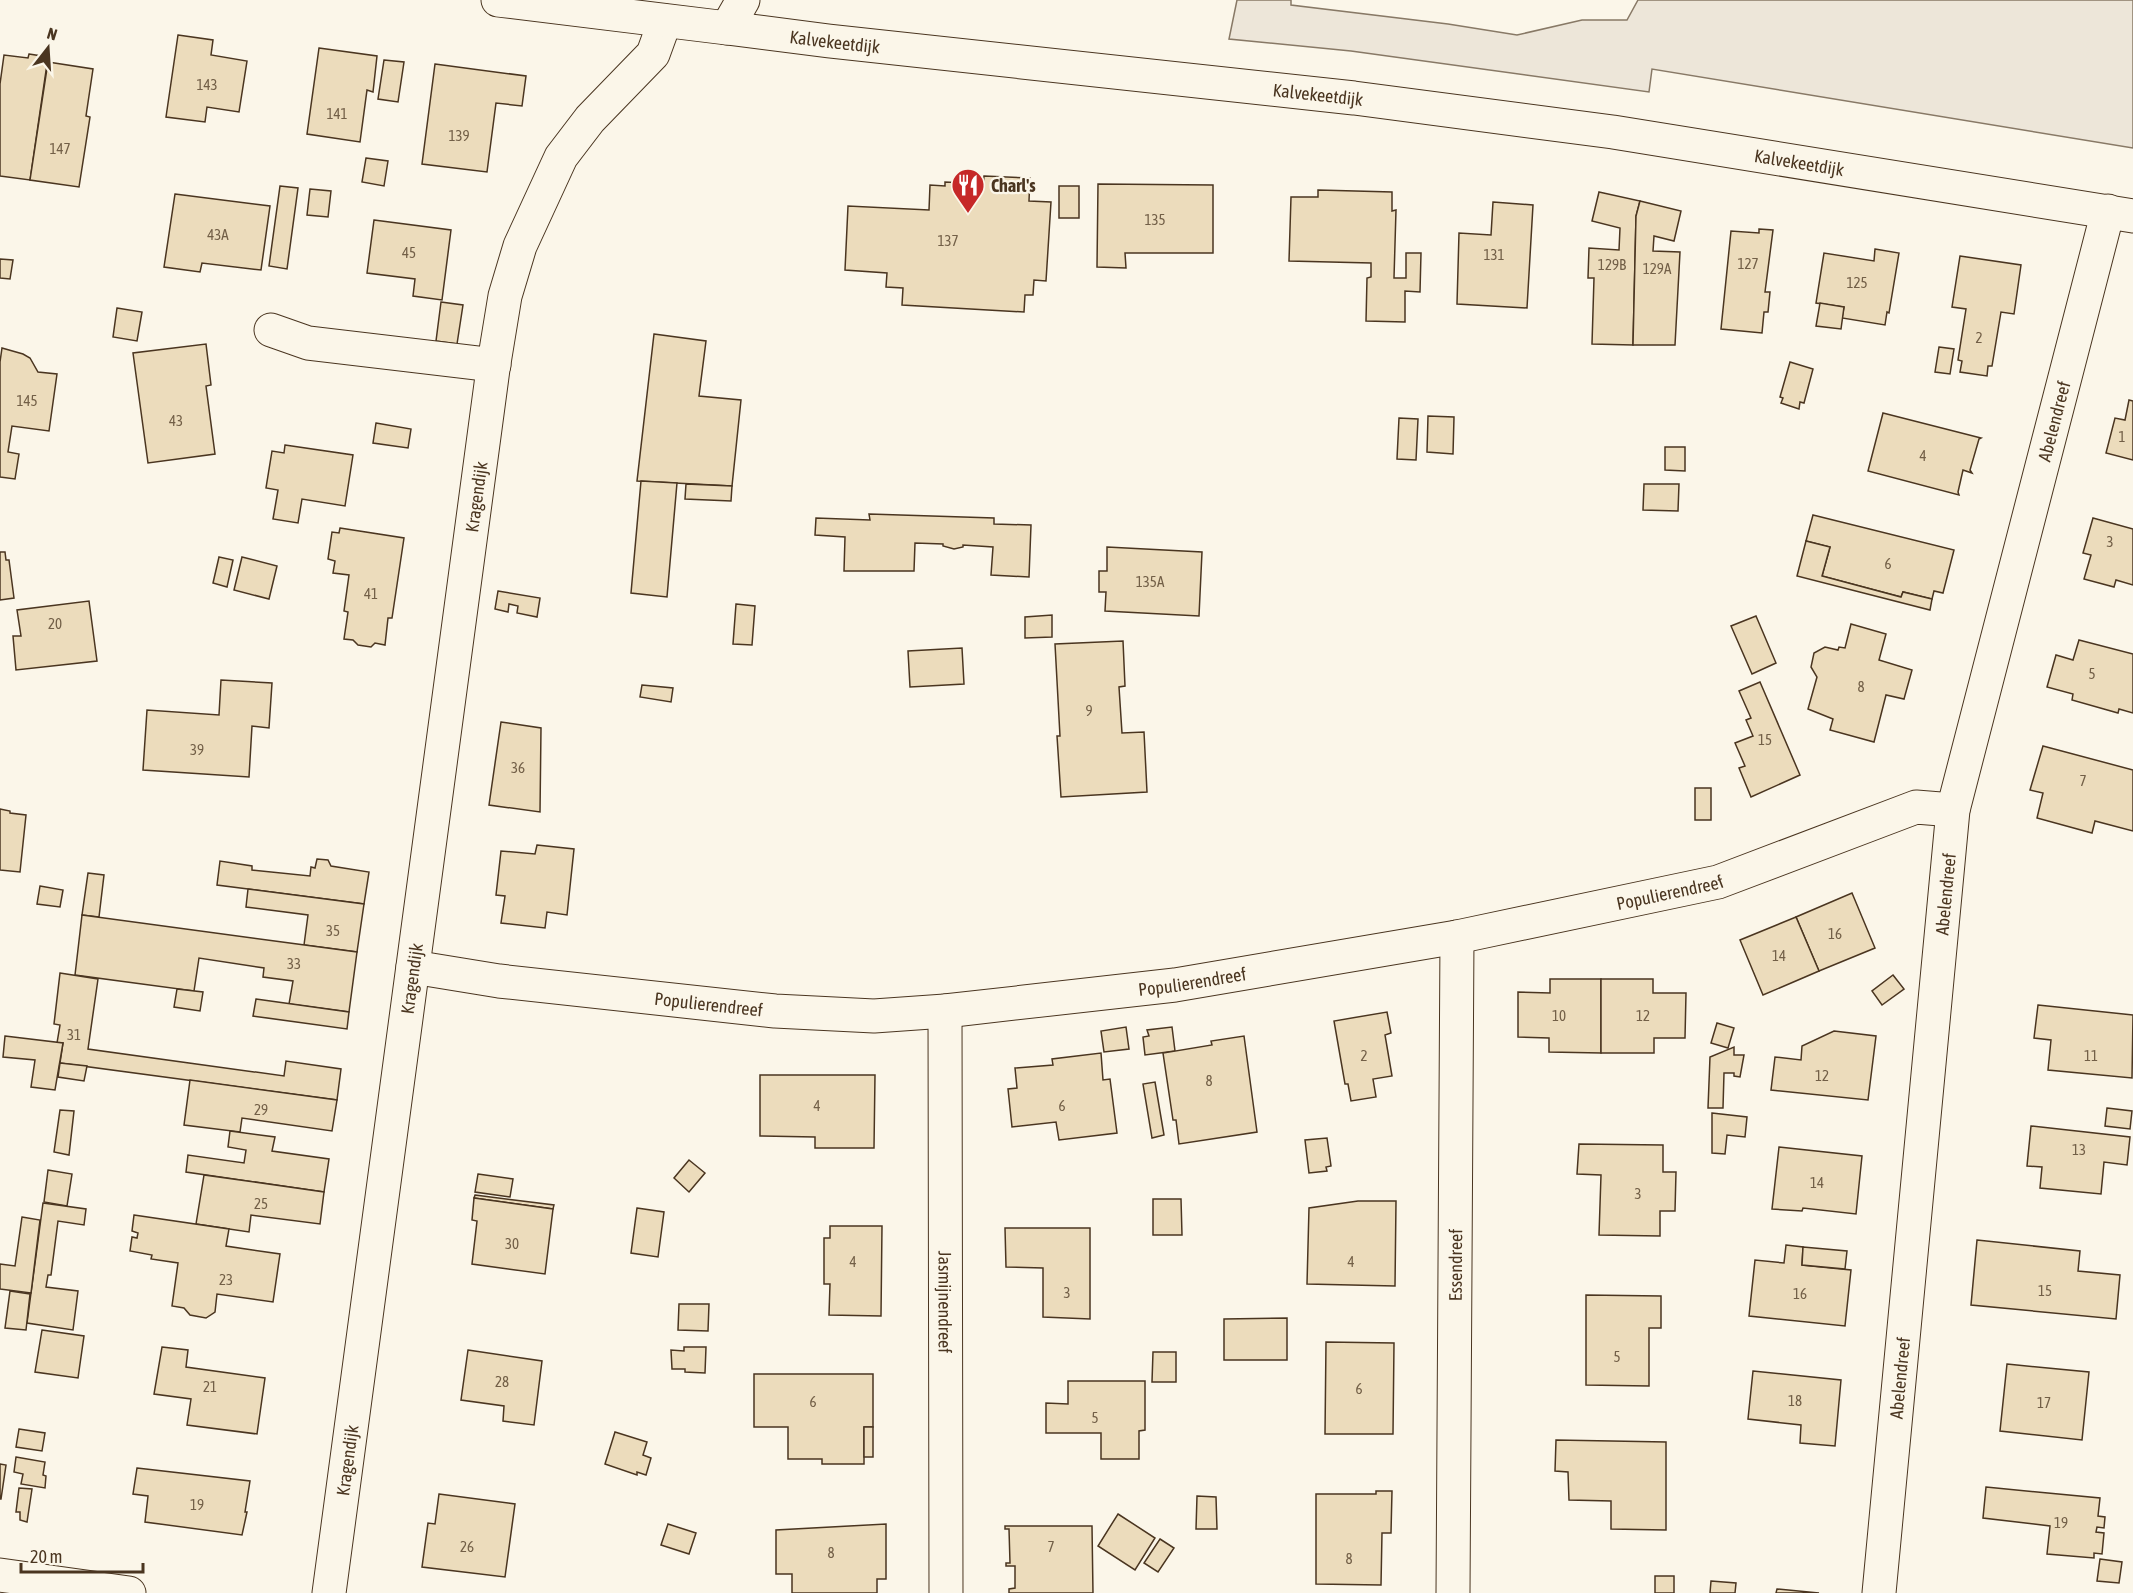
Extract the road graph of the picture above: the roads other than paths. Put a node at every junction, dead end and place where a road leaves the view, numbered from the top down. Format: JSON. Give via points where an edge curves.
{"nodes":[{"id":1,"x":498,"y":0,"type":"edge"},
{"id":2,"x":743,"y":0,"type":"edge"},
{"id":3,"x":665,"y":21,"type":"junction"},
{"id":4,"x":727,"y":28,"type":"junction"},
{"id":5,"x":2120,"y":213,"type":"edge"},
{"id":6,"x":271,"y":330,"type":"dead end"},
{"id":7,"x":494,"y":365,"type":"junction"},
{"id":8,"x":1953,"y":810,"type":"junction"},
{"id":9,"x":1457,"y":938,"type":"junction"},
{"id":10,"x":413,"y":968,"type":"junction"},
{"id":11,"x":945,"y":1011,"type":"junction"},
{"id":12,"x":0,"y":1575,"type":"edge"},
{"id":13,"x":129,"y":1593,"type":"edge"},
{"id":14,"x":329,"y":1593,"type":"edge"},
{"id":15,"x":946,"y":1593,"type":"edge"},
{"id":16,"x":1453,"y":1593,"type":"edge"},
{"id":17,"x":1880,"y":1593,"type":"edge"}],
"edges":[{"from":1,"to":3,"type":"street","name":"Kalvekeetdijk"},
{"from":2,"to":4,"type":"street"},
{"from":3,"to":4,"type":"street","name":"Kalvekeetdijk"},
{"from":3,"to":7,"type":"street","name":"Kragendijk","via":[[653,54],[590,119],[561,157],[520,246],[505,296]]},
{"from":4,"to":5,"type":"street","name":"Kalvekeetdijk","via":[[1354,98],[1613,132]]},
{"from":5,"to":8,"type":"street","name":"Abelendreef"},
{"from":6,"to":7,"type":"street","via":[[308,343]]},
{"from":7,"to":10,"type":"street","name":"Kragendijk"},
{"from":8,"to":9,"type":"street","name":"Populierendreef","via":[[1916,807],[1718,882]]},
{"from":8,"to":17,"type":"street","name":"Abelendreef"},
{"from":9,"to":11,"type":"street","name":"Populierendreef","via":[[1175,985]]},
{"from":9,"to":16,"type":"street","name":"Essendreef"},
{"from":10,"to":11,"type":"street","name":"Populierendreef","via":[[775,1011],[874,1016]]},
{"from":10,"to":14,"type":"street","name":"Kragendijk"},
{"from":11,"to":15,"type":"street","name":"Jasmijnendreef"},
{"from":12,"to":13,"type":"street"}]}
